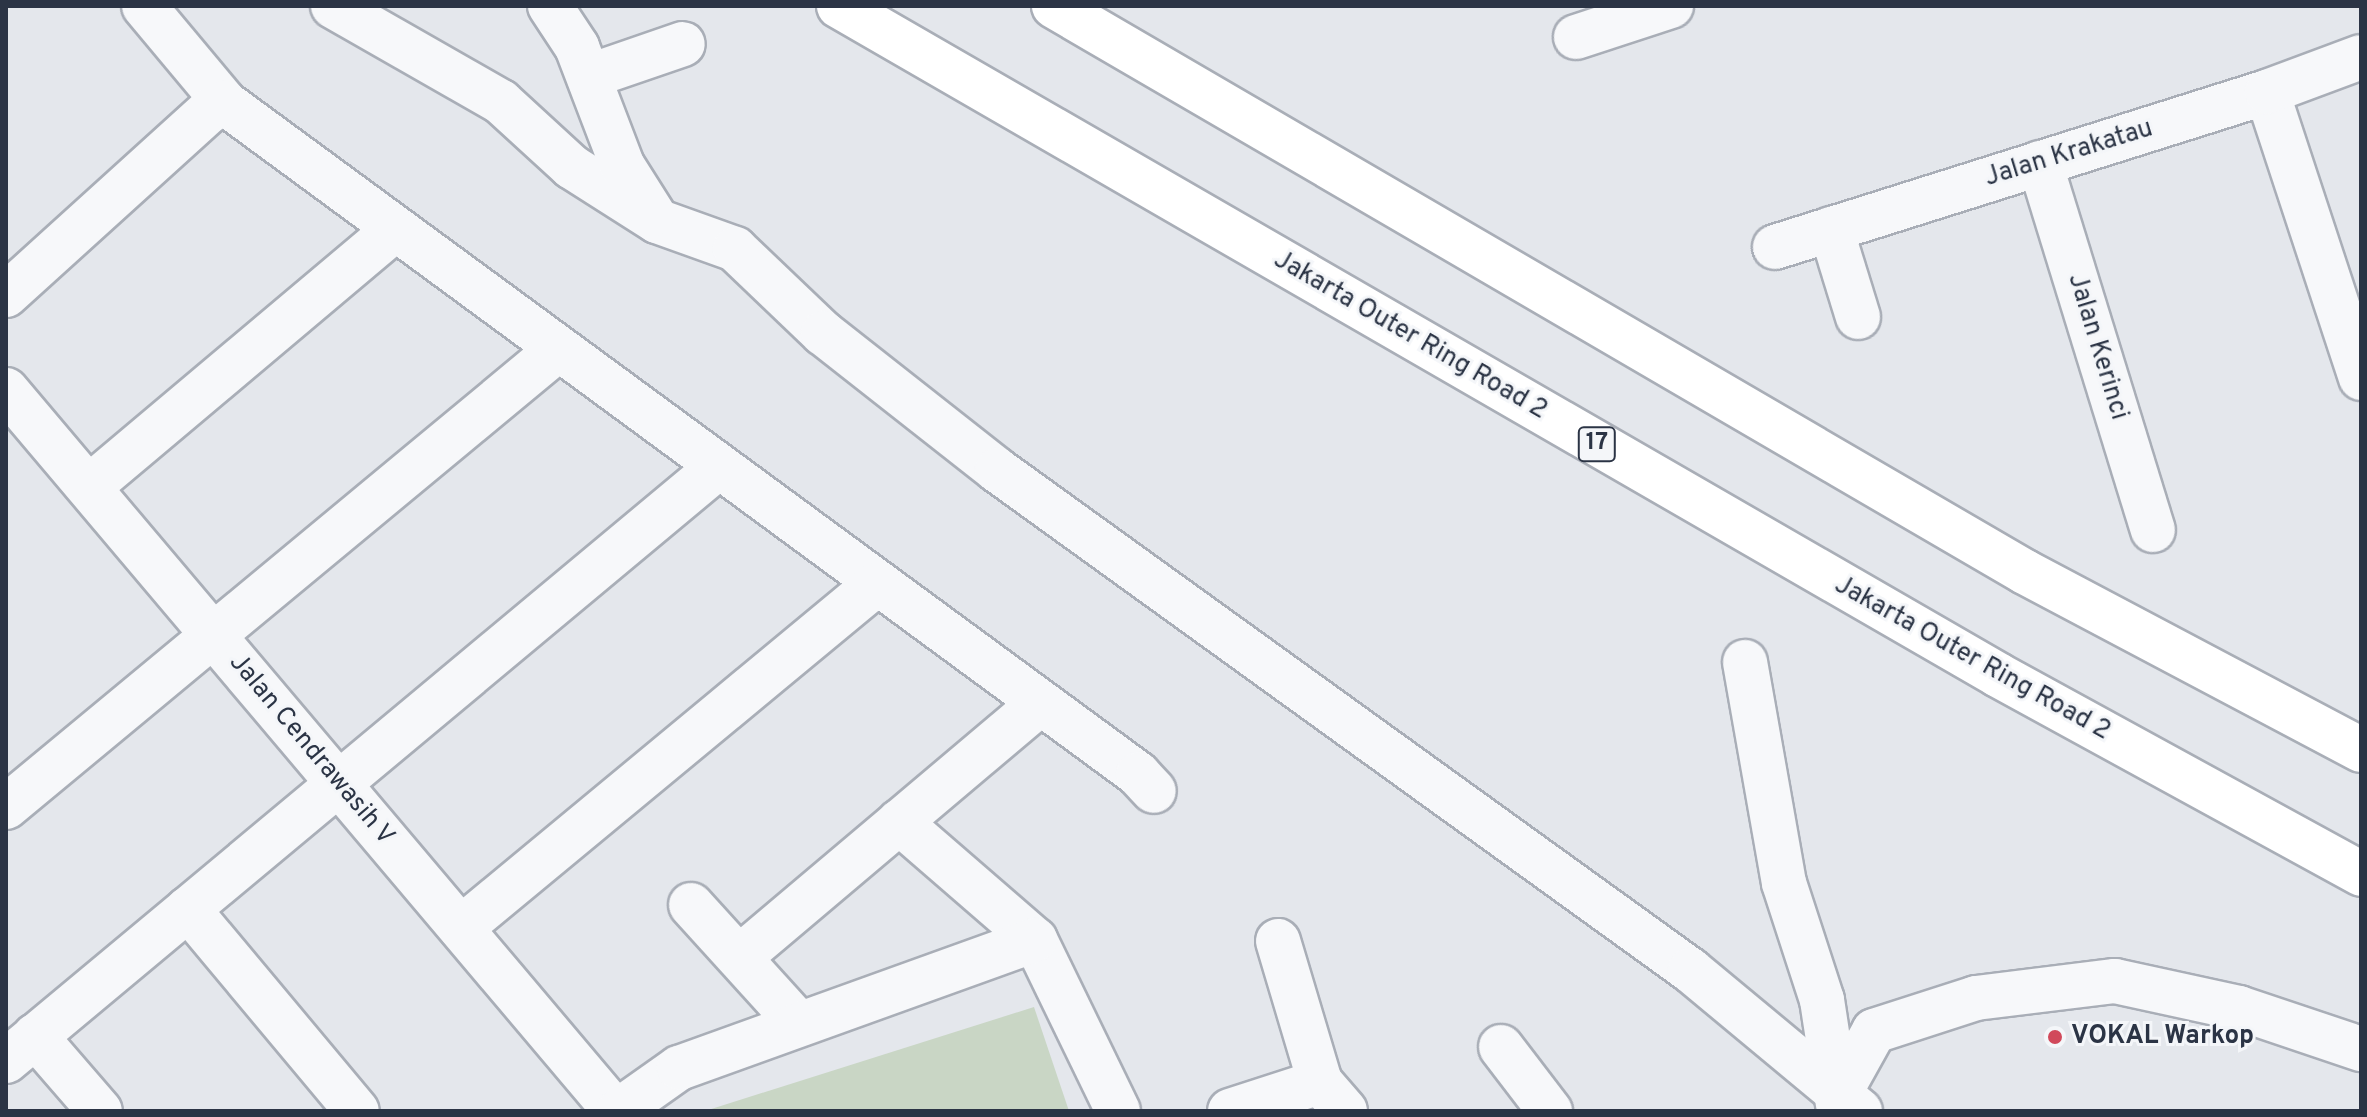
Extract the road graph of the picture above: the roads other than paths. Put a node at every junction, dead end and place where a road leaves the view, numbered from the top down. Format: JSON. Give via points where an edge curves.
{"nodes":[{"id":1,"x":144,"y":6,"type":"edge"},
{"id":2,"x":333,"y":6,"type":"edge"},
{"id":3,"x":550,"y":6,"type":"edge"},
{"id":4,"x":839,"y":6,"type":"edge"},
{"id":5,"x":1054,"y":6,"type":"edge"},
{"id":6,"x":1671,"y":6,"type":"edge"},
{"id":7,"x":1576,"y":37,"type":"dead end"},
{"id":8,"x":683,"y":44,"type":"dead end"},
{"id":9,"x":2361,"y":57,"type":"edge"},
{"id":10,"x":590,"y":76,"type":"junction"},
{"id":11,"x":2267,"y":92,"type":"junction"},
{"id":12,"x":225,"y":103,"type":"junction"},
{"id":13,"x":2040,"y":163,"type":"junction"},
{"id":14,"x":657,"y":221,"type":"junction"},
{"id":15,"x":1831,"y":229,"type":"junction"},
{"id":16,"x":393,"y":231,"type":"junction"},
{"id":17,"x":1775,"y":247,"type":"dead end"},
{"id":18,"x":6,"y":295,"type":"edge"},
{"id":19,"x":1858,"y":317,"type":"dead end"},
{"id":20,"x":556,"y":351,"type":"junction"},
{"id":21,"x":2361,"y":378,"type":"edge"},
{"id":22,"x":6,"y":390,"type":"edge"},
{"id":23,"x":717,"y":468,"type":"junction"},
{"id":24,"x":89,"y":487,"type":"junction"},
{"id":25,"x":2153,"y":530,"type":"dead end"},
{"id":26,"x":875,"y":585,"type":"junction"},
{"id":27,"x":213,"y":635,"type":"junction"},
{"id":28,"x":1745,"y":662,"type":"dead end"},
{"id":29,"x":1038,"y":705,"type":"junction"},
{"id":30,"x":2361,"y":750,"type":"edge"},
{"id":31,"x":339,"y":783,"type":"junction"},
{"id":32,"x":1154,"y":791,"type":"dead end"},
{"id":33,"x":6,"y":807,"type":"edge"},
{"id":34,"x":899,"y":822,"type":"junction"},
{"id":35,"x":2361,"y":874,"type":"edge"},
{"id":36,"x":691,"y":905,"type":"dead end"},
{"id":37,"x":188,"y":909,"type":"junction"},
{"id":38,"x":461,"y":928,"type":"junction"},
{"id":39,"x":1035,"y":940,"type":"junction"},
{"id":40,"x":1278,"y":941,"type":"dead end"},
{"id":41,"x":741,"y":956,"type":"junction"},
{"id":42,"x":797,"y":1022,"type":"junction"},
{"id":43,"x":1501,"y":1047,"type":"dead end"},
{"id":44,"x":21,"y":1048,"type":"edge"},
{"id":45,"x":2361,"y":1049,"type":"edge"},
{"id":46,"x":1333,"y":1096,"type":"edge"},
{"id":47,"x":1845,"y":1105,"type":"edge"},
{"id":48,"x":100,"y":1111,"type":"edge"},
{"id":49,"x":357,"y":1111,"type":"edge"},
{"id":50,"x":616,"y":1111,"type":"edge"},
{"id":51,"x":1118,"y":1111,"type":"edge"},
{"id":52,"x":1230,"y":1111,"type":"edge"},
{"id":53,"x":1550,"y":1111,"type":"edge"}],
"edges":[{"from":1,"to":12,"type":"street"},
{"from":2,"to":14,"type":"street","via":[[501,102],[572,167]]},
{"from":3,"to":10,"type":"street"},
{"from":4,"to":35,"type":"highway","name":"Jakarta Outer Ring Road 2","number":"17","via":[[1984,667]]},
{"from":5,"to":30,"type":"highway","via":[[2025,572]]},
{"from":6,"to":7,"type":"street"},
{"from":8,"to":10,"type":"street"},
{"from":9,"to":11,"type":"street","name":"Jalan Krakatau"},
{"from":10,"to":14,"type":"street","via":[[622,165]]},
{"from":11,"to":13,"type":"street","name":"Jalan Krakatau"},
{"from":11,"to":21,"type":"street"},
{"from":12,"to":16,"type":"street"},
{"from":12,"to":18,"type":"street","via":[[209,111]]},
{"from":13,"to":15,"type":"street","name":"Jalan Krakatau"},
{"from":13,"to":25,"type":"street","name":"Jalan Kerinci"},
{"from":14,"to":47,"type":"street","via":[[735,249],[823,333],[997,470],[1690,970]]},
{"from":15,"to":17,"type":"street","name":"Jalan Krakatau"},
{"from":15,"to":19,"type":"street"},
{"from":16,"to":20,"type":"street"},
{"from":16,"to":24,"type":"street"},
{"from":20,"to":23,"type":"street"},
{"from":20,"to":27,"type":"street"},
{"from":22,"to":24,"type":"street","name":"Jalan Cendrawasih V"},
{"from":23,"to":26,"type":"street"},
{"from":23,"to":31,"type":"street"},
{"from":24,"to":27,"type":"street","name":"Jalan Cendrawasih V"},
{"from":26,"to":29,"type":"street"},
{"from":26,"to":38,"type":"street"},
{"from":27,"to":31,"type":"street","name":"Jalan Cendrawasih V"},
{"from":27,"to":33,"type":"street"},
{"from":28,"to":47,"type":"street","via":[[1784,883],[1822,1000]]},
{"from":29,"to":32,"type":"street","via":[[1138,774]]},
{"from":29,"to":34,"type":"street"},
{"from":31,"to":37,"type":"street"},
{"from":31,"to":38,"type":"street","name":"Jalan Cendrawasih V"},
{"from":34,"to":39,"type":"street"},
{"from":34,"to":41,"type":"street"},
{"from":36,"to":41,"type":"street"},
{"from":37,"to":44,"type":"street"},
{"from":37,"to":49,"type":"street"},
{"from":38,"to":50,"type":"street","name":"Jalan Cendrawasih V"},
{"from":39,"to":42,"type":"street"},
{"from":39,"to":51,"type":"street"},
{"from":40,"to":46,"type":"street"},
{"from":41,"to":42,"type":"street"},
{"from":42,"to":50,"type":"street","via":[[679,1068]]},
{"from":43,"to":53,"type":"street"},
{"from":44,"to":48,"type":"street"},
{"from":45,"to":47,"type":"street","via":[[2239,1008],[2115,981],[1976,998],[1874,1031]]},
{"from":46,"to":52,"type":"street"}]}
